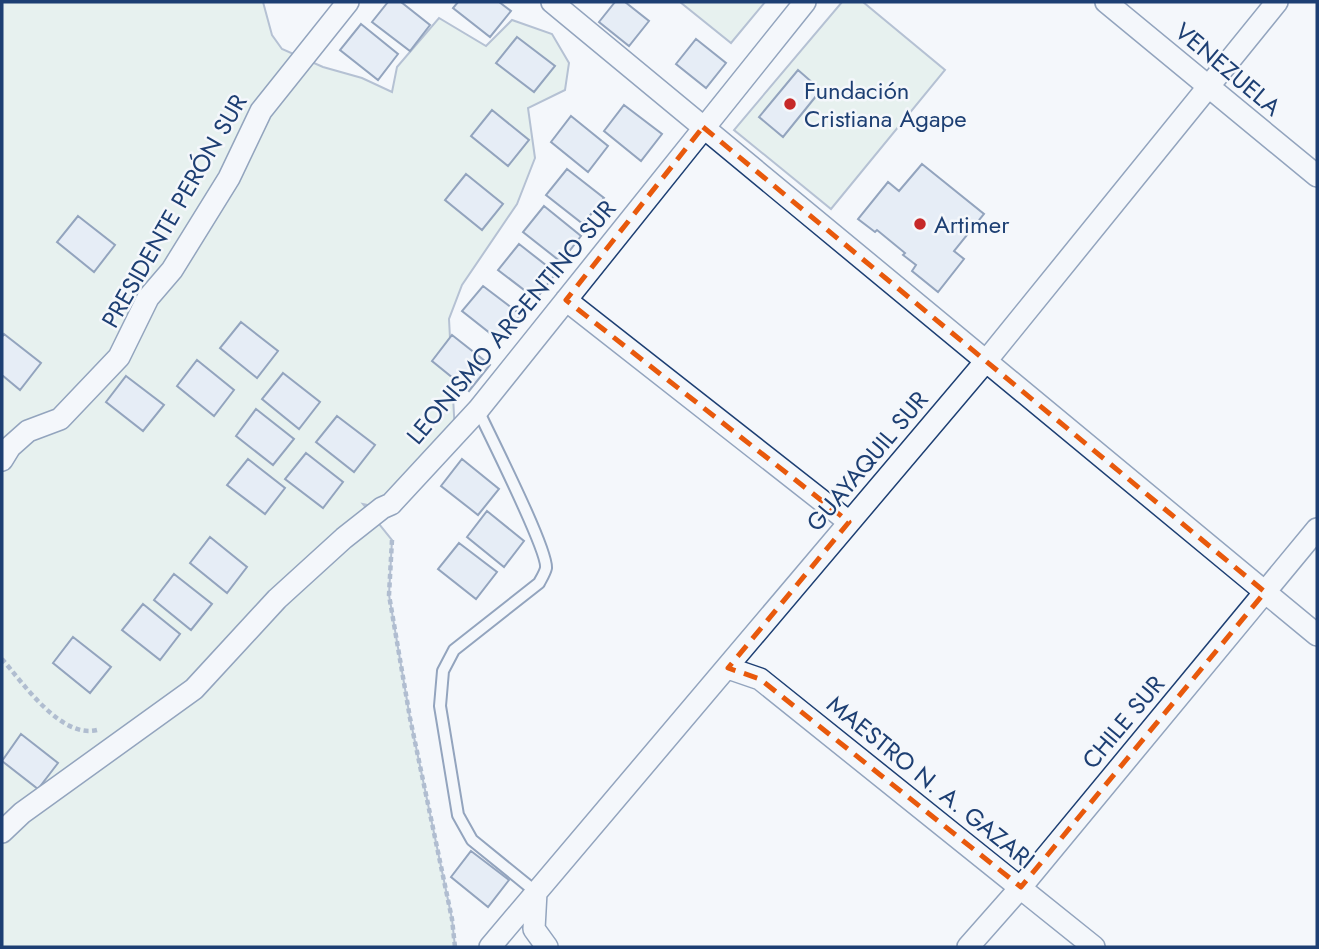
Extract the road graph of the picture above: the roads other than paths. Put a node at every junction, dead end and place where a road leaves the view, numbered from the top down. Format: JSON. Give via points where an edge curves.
{"nodes":[{"id":1,"x":348,"y":2,"type":"edge"},
{"id":2,"x":552,"y":2,"type":"edge"},
{"id":3,"x":805,"y":2,"type":"edge"},
{"id":4,"x":1106,"y":2,"type":"edge"},
{"id":5,"x":1277,"y":2,"type":"edge"},
{"id":6,"x":1210,"y":87,"type":"junction"},
{"id":7,"x":703,"y":127,"type":"junction"},
{"id":8,"x":1317,"y":176,"type":"edge"},
{"id":9,"x":566,"y":300,"type":"junction"},
{"id":10,"x":986,"y":361,"type":"junction"},
{"id":11,"x":478,"y":410,"type":"junction"},
{"id":12,"x":2,"y":460,"type":"edge"},
{"id":13,"x":849,"y":522,"type":"junction"},
{"id":14,"x":1317,"y":529,"type":"edge"},
{"id":15,"x":1265,"y":592,"type":"junction"},
{"id":16,"x":1317,"y":635,"type":"edge"},
{"id":17,"x":728,"y":668,"type":"junction"},
{"id":18,"x":2,"y":832,"type":"edge"},
{"id":19,"x":1021,"y":887,"type":"junction"},
{"id":20,"x":536,"y":892,"type":"junction"},
{"id":21,"x":490,"y":947,"type":"edge"},
{"id":22,"x":547,"y":947,"type":"edge"},
{"id":23,"x":968,"y":947,"type":"edge"},
{"id":24,"x":1094,"y":947,"type":"edge"}],
"edges":[{"from":1,"to":12,"type":"street","name":"PRESIDENTE PERÓN SUR","via":[[261,111],[229,178],[172,270],[148,298],[119,357],[60,419],[28,431]]},
{"from":2,"to":7,"type":"street"},
{"from":3,"to":7,"type":"street","name":"LEONISMO ARGENTINO SUR"},
{"from":4,"to":6,"type":"street","name":"VENEZUELA"},
{"from":5,"to":6,"type":"street","name":"GUAYAQUIL SUR"},
{"from":6,"to":8,"type":"street","name":"VENEZUELA"},
{"from":6,"to":10,"type":"street","name":"GUAYAQUIL SUR"},
{"from":7,"to":9,"type":"street","name":"LEONISMO ARGENTINO SUR"},
{"from":7,"to":10,"type":"street"},
{"from":9,"to":11,"type":"street","name":"LEONISMO ARGENTINO SUR"},
{"from":9,"to":13,"type":"street"},
{"from":10,"to":13,"type":"street","name":"GUAYAQUIL SUR"},
{"from":10,"to":15,"type":"street"},
{"from":11,"to":18,"type":"street","name":"LEONISMO ARGENTINO SUR","via":[[391,503],[344,538],[277,599],[194,689]]},
{"from":11,"to":20,"type":"lane","via":[[544,554],[546,568],[539,583],[454,650],[443,671],[440,706],[458,815],[472,840]]},
{"from":13,"to":17,"type":"street","name":"GUAYAQUIL SUR"},
{"from":14,"to":15,"type":"street","name":"CHILE SUR"},
{"from":15,"to":16,"type":"street"},
{"from":15,"to":19,"type":"street","name":"CHILE SUR"},
{"from":17,"to":19,"type":"street","name":"MAESTRO N. A. GAZARI","via":[[760,679]]},
{"from":17,"to":20,"type":"street","name":"GUAYAQUIL SUR"},
{"from":19,"to":23,"type":"street","name":"CHILE SUR"},
{"from":19,"to":24,"type":"street","name":"MAESTRO N. A. GAZARI"},
{"from":20,"to":21,"type":"street","name":"GUAYAQUIL SUR"},
{"from":20,"to":22,"type":"street","via":[[534,929]]}]}
